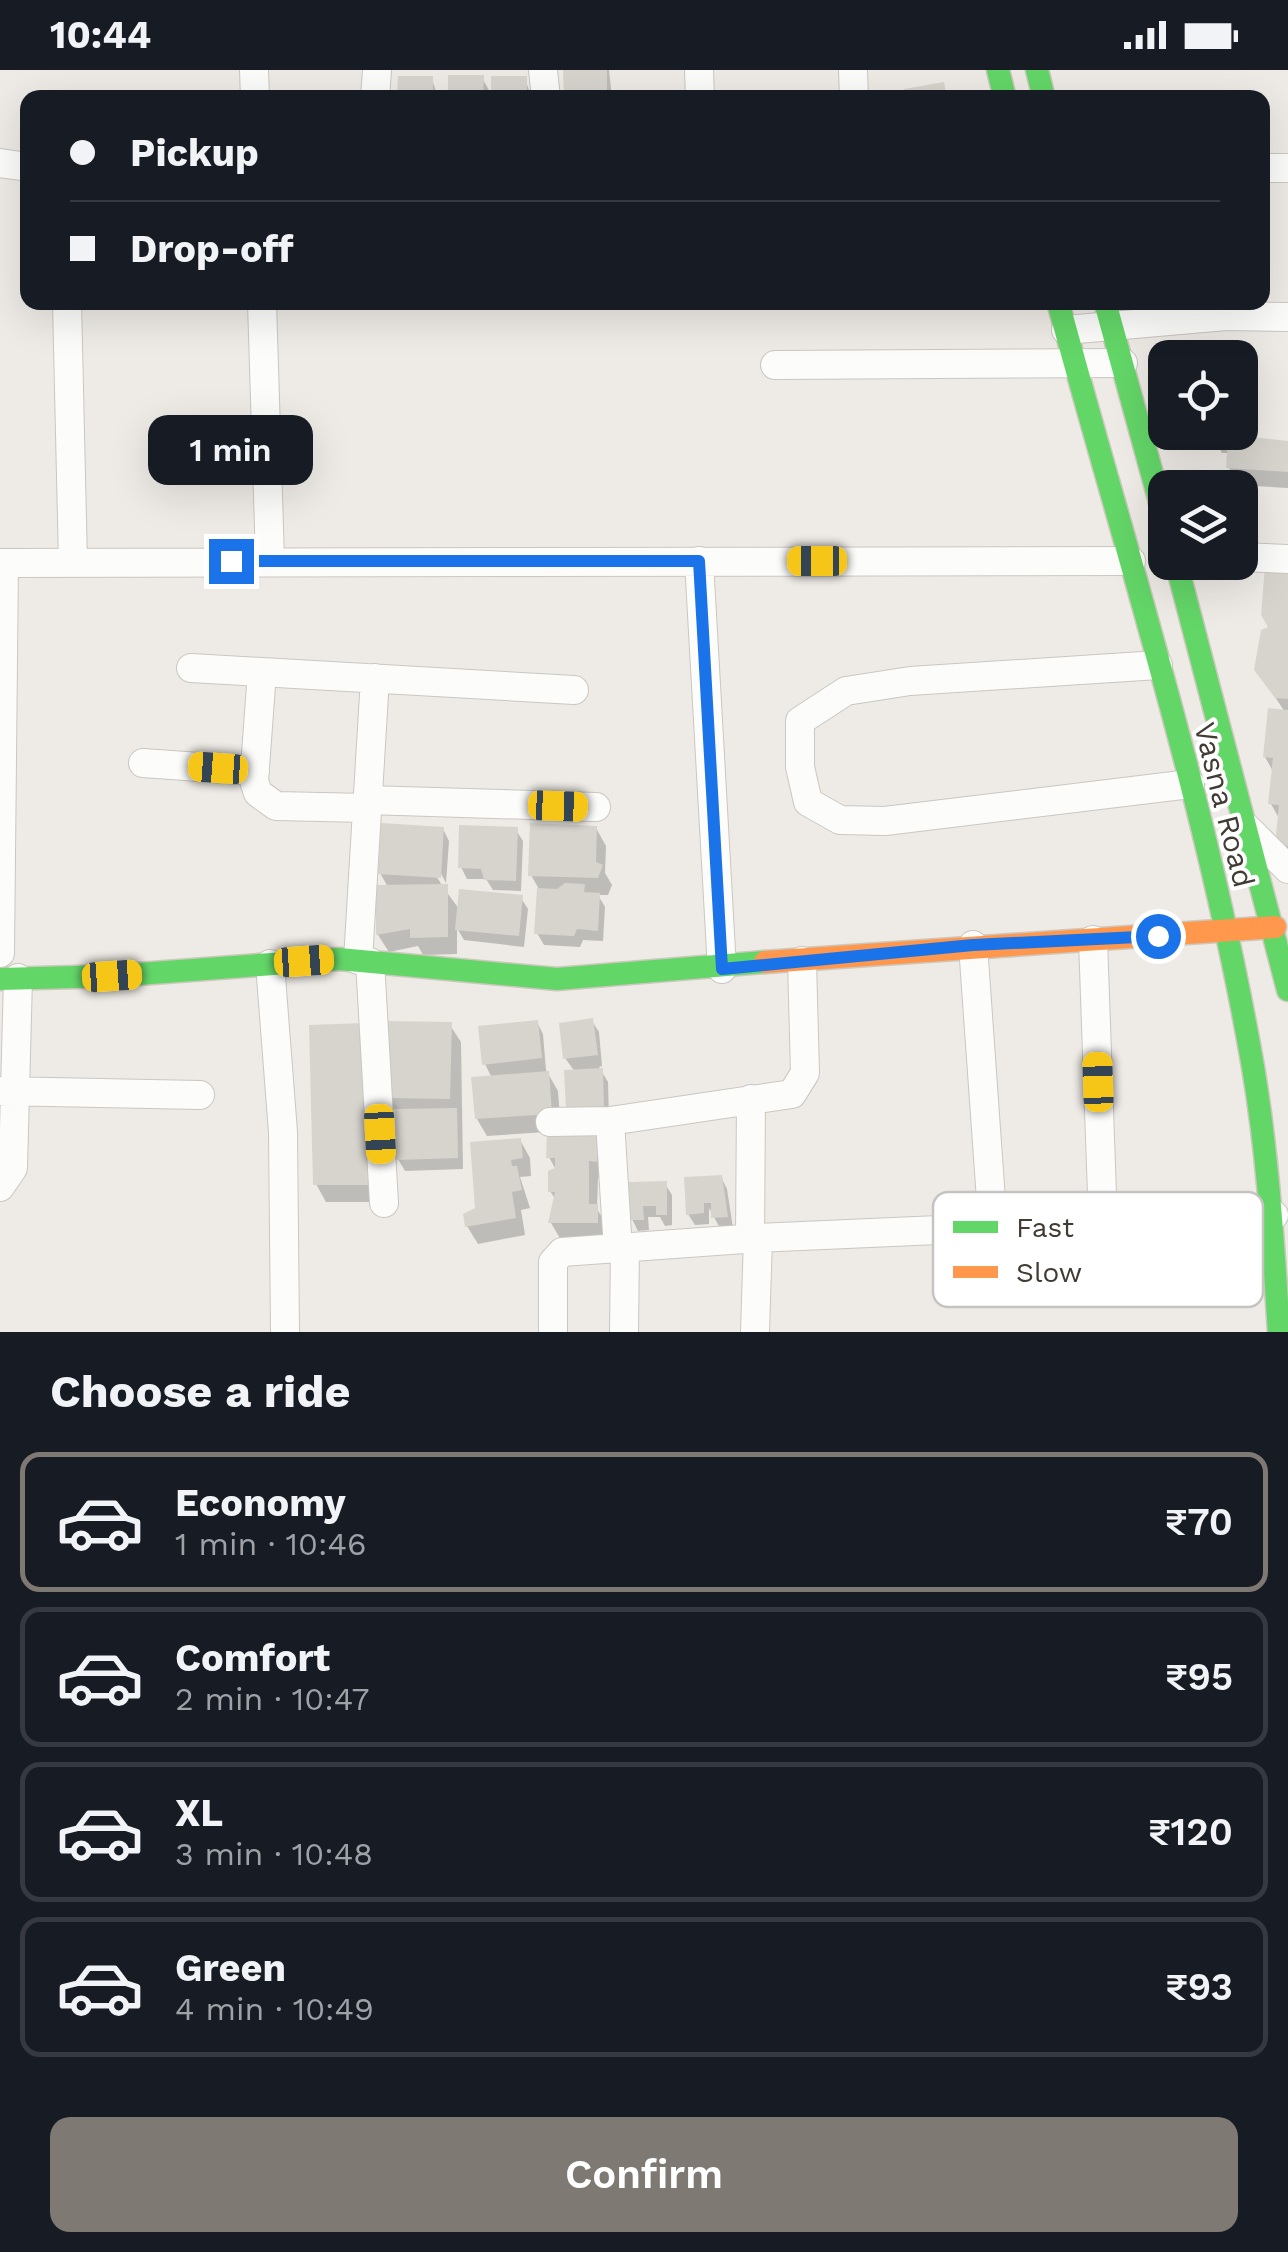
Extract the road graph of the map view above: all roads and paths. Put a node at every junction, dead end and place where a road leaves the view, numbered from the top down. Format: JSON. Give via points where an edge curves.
{"nodes":[{"id":1,"x":67,"y":310,"type":"edge"},
{"id":2,"x":262,"y":310,"type":"edge"},
{"id":3,"x":1109,"y":315,"type":"edge"},
{"id":4,"x":1062,"y":316,"type":"edge"},
{"id":5,"x":1288,"y":317,"type":"edge"},
{"id":6,"x":1123,"y":364,"type":"junction"},
{"id":7,"x":774,"y":366,"type":"dead end"},
{"id":8,"x":1074,"y":367,"type":"junction"},
{"id":9,"x":1151,"y":470,"type":"edge"},
{"id":10,"x":1258,"y":557,"type":"edge"},
{"id":11,"x":1288,"y":559,"type":"edge"},
{"id":12,"x":270,"y":560,"type":"junction"},
{"id":13,"x":699,"y":561,"type":"junction"},
{"id":14,"x":1131,"y":561,"type":"junction"},
{"id":15,"x":2,"y":563,"type":"edge"},
{"id":16,"x":73,"y":563,"type":"junction"},
{"id":17,"x":1181,"y":580,"type":"edge"},
{"id":18,"x":1158,"y":666,"type":"junction"},
{"id":19,"x":191,"y":668,"type":"dead end"},
{"id":20,"x":262,"y":672,"type":"junction"},
{"id":21,"x":374,"y":678,"type":"junction"},
{"id":22,"x":2,"y":679,"type":"edge"},
{"id":23,"x":574,"y":690,"type":"dead end"},
{"id":24,"x":143,"y":763,"type":"dead end"},
{"id":25,"x":255,"y":771,"type":"junction"},
{"id":26,"x":1,"y":773,"type":"edge"},
{"id":27,"x":1190,"y":784,"type":"junction"},
{"id":28,"x":367,"y":804,"type":"junction"},
{"id":29,"x":596,"y":807,"type":"dead end"},
{"id":30,"x":1247,"y":828,"type":"junction"},
{"id":31,"x":1288,"y":869,"type":"edge"},
{"id":32,"x":1275,"y":926,"type":"junction"},
{"id":33,"x":1224,"y":932,"type":"junction"},
{"id":34,"x":1093,"y":940,"type":"junction"},
{"id":35,"x":973,"y":945,"type":"junction"},
{"id":36,"x":0,"y":953,"type":"edge"},
{"id":37,"x":364,"y":961,"type":"junction"},
{"id":38,"x":802,"y":961,"type":"junction"},
{"id":39,"x":270,"y":964,"type":"junction"},
{"id":40,"x":722,"y":969,"type":"junction"},
{"id":41,"x":9,"y":978,"type":"edge"},
{"id":42,"x":1288,"y":990,"type":"edge"},
{"id":43,"x":7,"y":1091,"type":"edge"},
{"id":44,"x":200,"y":1095,"type":"dead end"},
{"id":45,"x":751,"y":1098,"type":"junction"},
{"id":46,"x":610,"y":1120,"type":"junction"},
{"id":47,"x":550,"y":1122,"type":"dead end"},
{"id":48,"x":0,"y":1187,"type":"edge"},
{"id":49,"x":990,"y":1192,"type":"edge"},
{"id":50,"x":1102,"y":1192,"type":"edge"},
{"id":51,"x":384,"y":1203,"type":"dead end"},
{"id":52,"x":1280,"y":1230,"type":"edge"},
{"id":53,"x":933,"y":1231,"type":"edge"},
{"id":54,"x":754,"y":1238,"type":"junction"},
{"id":55,"x":621,"y":1250,"type":"junction"},
{"id":56,"x":285,"y":1332,"type":"edge"},
{"id":57,"x":553,"y":1332,"type":"edge"},
{"id":58,"x":624,"y":1332,"type":"edge"},
{"id":59,"x":755,"y":1332,"type":"edge"},
{"id":60,"x":1279,"y":1332,"type":"edge"}],
"edges":[{"from":1,"to":16,"type":"street"},
{"from":2,"to":12,"type":"street"},
{"from":3,"to":4,"type":"street"},
{"from":3,"to":5,"type":"street"},
{"from":3,"to":6,"type":"main road"},
{"from":4,"to":8,"type":"main road","name":"Vasna Road"},
{"from":6,"to":8,"type":"street"},
{"from":6,"to":9,"type":"main road"},
{"from":7,"to":8,"type":"street"},
{"from":8,"to":14,"type":"main road","name":"Vasna Road"},
{"from":10,"to":11,"type":"street"},
{"from":12,"to":13,"type":"street"},
{"from":12,"to":16,"type":"street"},
{"from":13,"to":14,"type":"street"},
{"from":13,"to":40,"type":"street"},
{"from":14,"to":18,"type":"main road","name":"Vasna Road"},
{"from":15,"to":16,"type":"street"},
{"from":15,"to":22,"type":"street"},
{"from":17,"to":30,"type":"main road","name":"Vasna Road"},
{"from":18,"to":27,"type":"main road","name":"Vasna Road"},
{"from":18,"to":27,"type":"street","via":[[846,691],[800,721],[808,802],[840,820],[886,821]]},
{"from":19,"to":20,"type":"street"},
{"from":20,"to":21,"type":"street"},
{"from":20,"to":25,"type":"street"},
{"from":21,"to":23,"type":"street"},
{"from":21,"to":28,"type":"street"},
{"from":22,"to":26,"type":"street"},
{"from":24,"to":25,"type":"street"},
{"from":25,"to":28,"type":"street","via":[[258,794],[276,806]]},
{"from":26,"to":36,"type":"street"},
{"from":27,"to":33,"type":"main road","name":"Vasna Road"},
{"from":28,"to":29,"type":"street"},
{"from":28,"to":37,"type":"street"},
{"from":30,"to":31,"type":"street"},
{"from":30,"to":32,"type":"main road","name":"Vasna Road"},
{"from":32,"to":33,"type":"main road"},
{"from":32,"to":42,"type":"main road","name":"Vasna Road"},
{"from":33,"to":34,"type":"main road"},
{"from":33,"to":52,"type":"main road","name":"Vasna Road"},
{"from":34,"to":35,"type":"main road"},
{"from":34,"to":50,"type":"street"},
{"from":35,"to":38,"type":"main road"},
{"from":35,"to":49,"type":"street"},
{"from":37,"to":39,"type":"main road"},
{"from":37,"to":40,"type":"main road","via":[[557,980]]},
{"from":37,"to":51,"type":"street"},
{"from":38,"to":40,"type":"main road"},
{"from":38,"to":45,"type":"street","via":[[802,1085],[792,1094]]},
{"from":39,"to":41,"type":"main road"},
{"from":39,"to":56,"type":"street","via":[[284,1132]]},
{"from":41,"to":43,"type":"street"},
{"from":43,"to":44,"type":"street"},
{"from":43,"to":48,"type":"street","via":[[12,1168]]},
{"from":45,"to":46,"type":"street"},
{"from":45,"to":54,"type":"street"},
{"from":46,"to":47,"type":"street"},
{"from":46,"to":55,"type":"street"},
{"from":52,"to":60,"type":"main road","name":"Vasna Road"},
{"from":53,"to":54,"type":"street"},
{"from":54,"to":55,"type":"street"},
{"from":54,"to":59,"type":"street"},
{"from":55,"to":57,"type":"street","via":[[556,1254]]},
{"from":55,"to":58,"type":"street"}]}
